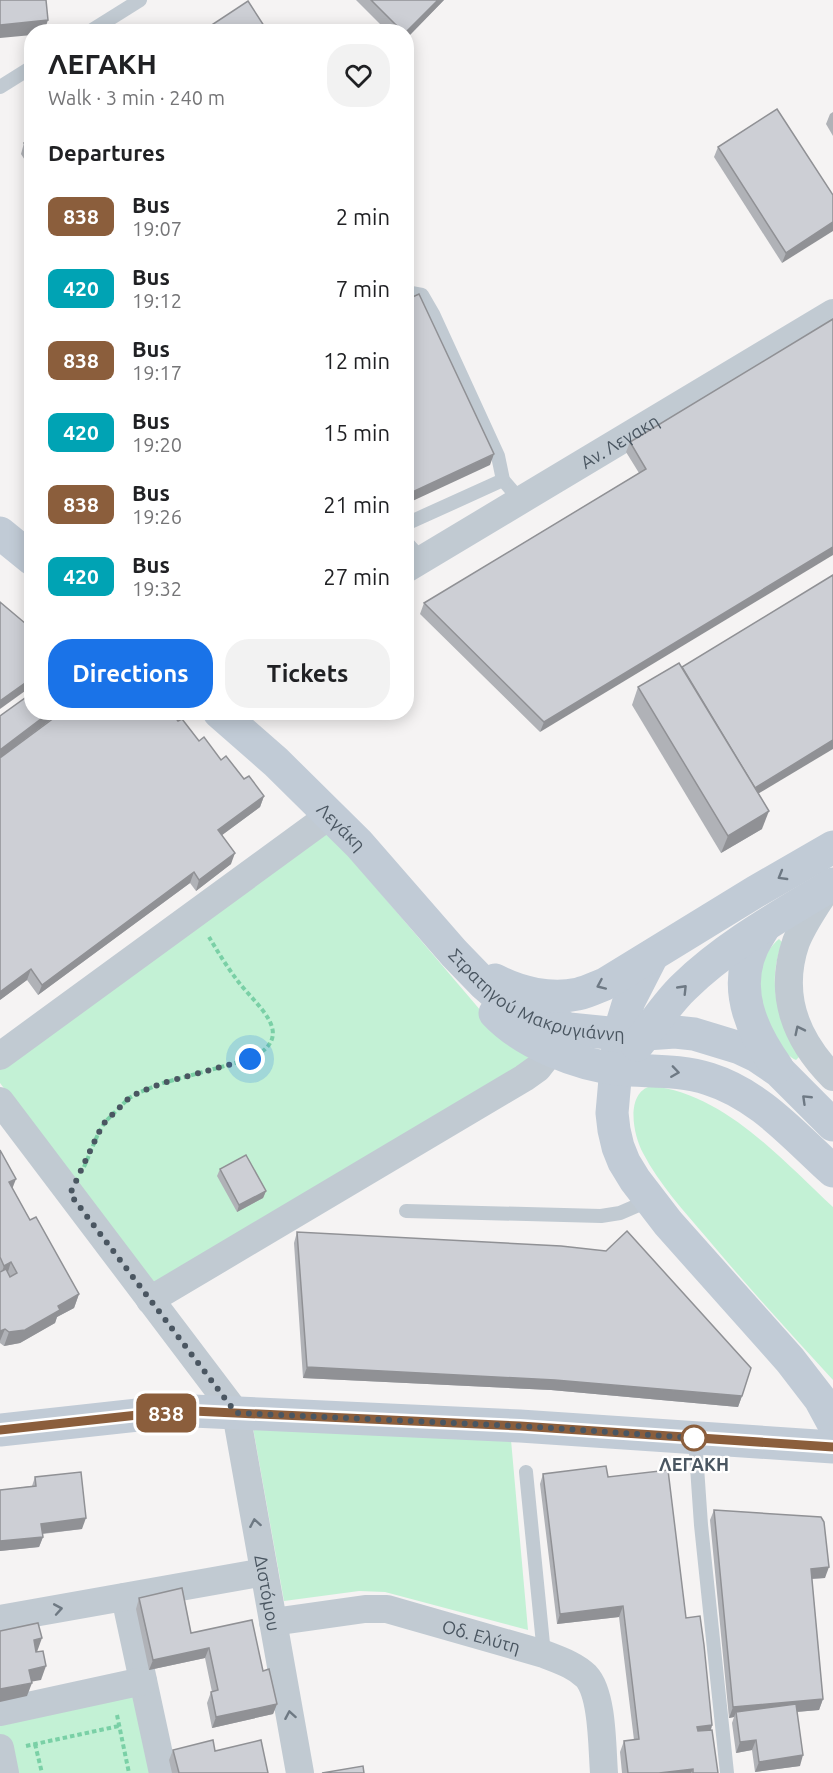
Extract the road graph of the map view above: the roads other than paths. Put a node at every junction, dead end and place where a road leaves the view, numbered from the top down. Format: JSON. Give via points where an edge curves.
{"nodes":[{"id":1,"x":140,"y":0,"type":"edge"},
{"id":2,"x":102,"y":24,"type":"edge"},
{"id":3,"x":24,"y":72,"type":"edge"},
{"id":4,"x":0,"y":87,"type":"edge"},
{"id":5,"x":414,"y":294,"type":"edge"},
{"id":6,"x":833,"y":314,"type":"edge"},
{"id":7,"x":503,"y":480,"type":"junction"},
{"id":8,"x":522,"y":501,"type":"junction"},
{"id":9,"x":414,"y":520,"type":"edge"},
{"id":10,"x":0,"y":533,"type":"edge"},
{"id":11,"x":24,"y":552,"type":"edge"},
{"id":12,"x":414,"y":556,"type":"edge"},
{"id":13,"x":228,"y":720,"type":"edge"},
{"id":14,"x":330,"y":815,"type":"junction"},
{"id":15,"x":833,"y":847,"type":"edge"},
{"id":16,"x":831,"y":885,"type":"edge"},
{"id":17,"x":764,"y":927,"type":"junction"},
{"id":18,"x":453,"y":953,"type":"junction"},
{"id":19,"x":652,"y":956,"type":"junction"},
{"id":20,"x":633,"y":1034,"type":"junction"},
{"id":21,"x":552,"y":1050,"type":"junction"},
{"id":22,"x":0,"y":1056,"type":"edge"},
{"id":23,"x":617,"y":1069,"type":"junction"},
{"id":24,"x":779,"y":1071,"type":"junction"},
{"id":25,"x":833,"y":1077,"type":"edge"},
{"id":26,"x":1,"y":1104,"type":"edge"},
{"id":27,"x":833,"y":1125,"type":"edge"},
{"id":28,"x":833,"y":1171,"type":"edge"},
{"id":29,"x":650,"y":1200,"type":"junction"},
{"id":30,"x":406,"y":1211,"type":"dead end"},
{"id":31,"x":150,"y":1300,"type":"junction"},
{"id":32,"x":236,"y":1413,"type":"junction"},
{"id":33,"x":833,"y":1423,"type":"edge"},
{"id":34,"x":0,"y":1430,"type":"edge"},
{"id":35,"x":696,"y":1438,"type":"junction"},
{"id":36,"x":833,"y":1447,"type":"edge"},
{"id":37,"x":526,"y":1472,"type":"dead end"},
{"id":38,"x":264,"y":1572,"type":"junction"},
{"id":39,"x":125,"y":1597,"type":"junction"},
{"id":40,"x":0,"y":1619,"type":"edge"},
{"id":41,"x":273,"y":1622,"type":"junction"},
{"id":42,"x":544,"y":1654,"type":"junction"},
{"id":43,"x":143,"y":1681,"type":"junction"},
{"id":44,"x":0,"y":1712,"type":"edge"},
{"id":45,"x":0,"y":1750,"type":"edge"},
{"id":46,"x":5,"y":1773,"type":"edge"},
{"id":47,"x":163,"y":1773,"type":"edge"},
{"id":48,"x":300,"y":1773,"type":"edge"},
{"id":49,"x":604,"y":1773,"type":"edge"},
{"id":50,"x":727,"y":1773,"type":"edge"}],
"edges":[{"from":1,"to":2,"type":"lane"},
{"from":3,"to":4,"type":"lane"},
{"from":5,"to":7,"type":"lane","via":[[422,295],[433,314],[498,456]]},
{"from":6,"to":8,"type":"street","name":"Αν. Λεγακη"},
{"from":7,"to":8,"type":"lane"},
{"from":7,"to":9,"type":"lane"},
{"from":8,"to":12,"type":"street","name":"Αν. Λεγακη"},
{"from":10,"to":11,"type":"street"},
{"from":13,"to":14,"type":"street","name":"Λεγάκη"},
{"from":14,"to":18,"type":"street","name":"Λεγάκη"},
{"from":14,"to":22,"type":"street"},
{"from":15,"to":19,"type":"street","one_way":true},
{"from":16,"to":17,"type":"street"},
{"from":25,"to":16,"type":"street","one_way":true,"via":[[811,1053],[793,1017],[788,984],[797,941]]},
{"from":20,"to":17,"type":"street","one_way":true,"via":[[700,972]]},
{"from":17,"to":24,"type":"street","via":[[752,948],[744,990],[748,1014]]},
{"from":19,"to":18,"type":"street","one_way":true,"via":[[605,984],[578,994],[556,995],[508,987]]},
{"from":18,"to":20,"type":"street","name":"Στρατηγού Μακρυγιάννη","via":[[519,1011],[569,1029]]},
{"from":18,"to":21,"type":"street","name":"Στρατηγού Μακρυγιάννη","via":[[498,1016],[522,1036]]},
{"from":19,"to":20,"type":"street","via":[[630,1001]]},
{"from":20,"to":23,"type":"street"},
{"from":20,"to":24,"type":"street","name":"Στρατηγού Μακρυγιάννη","via":[[675,1032],[701,1036],[740,1048]]},
{"from":21,"to":23,"type":"street","name":"Στρατηγού Μακρυγιάννη"},
{"from":21,"to":31,"type":"street","via":[[524,1078]]},
{"from":23,"to":28,"type":"street","name":"Στρατηγού Μακρυγιάννη","one_way":true,"via":[[673,1071],[731,1087],[762,1107]]},
{"from":23,"to":29,"type":"street","via":[[614,1130],[624,1162]]},
{"from":27,"to":24,"type":"street","name":"Στρατηγού Μακρυγιάννη","one_way":true},
{"from":26,"to":31,"type":"street"},
{"from":29,"to":30,"type":"lane","via":[[620,1213],[601,1216]]},
{"from":29,"to":33,"type":"street","via":[[790,1360]]},
{"from":31,"to":32,"type":"street"},
{"from":32,"to":34,"type":"street","via":[[159,1413]]},
{"from":32,"to":35,"type":"street"},
{"from":38,"to":32,"type":"street","name":"Διστόμου","one_way":true},
{"from":35,"to":36,"type":"street"},
{"from":35,"to":50,"type":"lane","via":[[701,1525]]},
{"from":37,"to":42,"type":"lane"},
{"from":38,"to":39,"type":"street"},
{"from":38,"to":41,"type":"street","name":"Διστόμου"},
{"from":40,"to":39,"type":"street","one_way":true},
{"from":39,"to":43,"type":"street"},
{"from":41,"to":42,"type":"street","name":"Οδ. Ελύτη","via":[[387,1609]]},
{"from":48,"to":41,"type":"street","name":"Διστόμου","one_way":true},
{"from":42,"to":49,"type":"street","name":"Οδ. Ελύτη","via":[[576,1668],[594,1686]]},
{"from":43,"to":44,"type":"street"},
{"from":43,"to":47,"type":"street"},
{"from":45,"to":46,"type":"street"}]}
